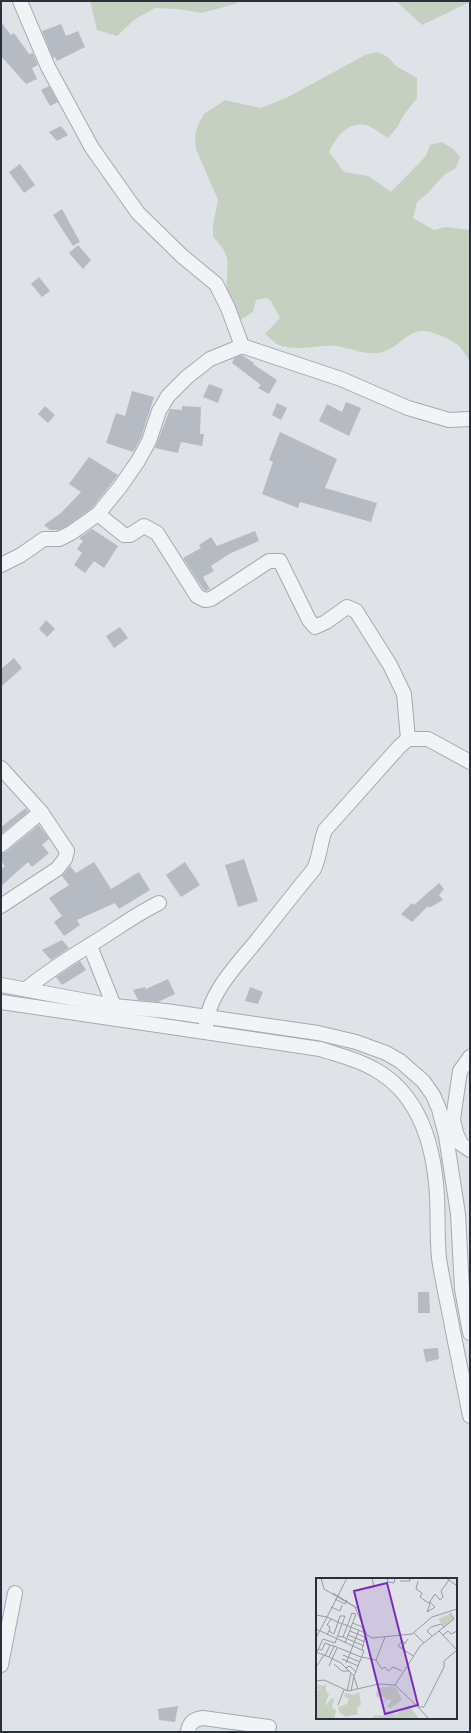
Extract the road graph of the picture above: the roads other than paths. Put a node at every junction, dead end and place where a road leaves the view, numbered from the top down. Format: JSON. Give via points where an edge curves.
{"nodes":[{"id":1,"x":20,"y":1,"type":"edge"},
{"id":2,"x":242,"y":346,"type":"junction"},
{"id":3,"x":470,"y":418,"type":"edge"},
{"id":4,"x":98,"y":514,"type":"junction"},
{"id":5,"x":1,"y":565,"type":"edge"},
{"id":6,"x":408,"y":739,"type":"junction"},
{"id":7,"x":470,"y":762,"type":"edge"},
{"id":8,"x":1,"y":768,"type":"edge"},
{"id":9,"x":41,"y":812,"type":"junction"},
{"id":10,"x":1,"y":845,"type":"edge"},
{"id":11,"x":159,"y":903,"type":"dead end"},
{"id":12,"x":1,"y":906,"type":"edge"},
{"id":13,"x":90,"y":946,"type":"junction"},
{"id":14,"x":1,"y":985,"type":"edge"},
{"id":15,"x":26,"y":989,"type":"junction"},
{"id":16,"x":1,"y":1002,"type":"edge"},
{"id":17,"x":114,"y":1006,"type":"junction"},
{"id":18,"x":206,"y":1025,"type":"junction"},
{"id":19,"x":470,"y":1057,"type":"edge"},
{"id":20,"x":465,"y":1074,"type":"edge"},
{"id":21,"x":470,"y":1150,"type":"edge"},
{"id":22,"x":458,"y":1214,"type":"junction"},
{"id":23,"x":470,"y":1223,"type":"edge"},
{"id":24,"x":470,"y":1333,"type":"edge"},
{"id":25,"x":470,"y":1416,"type":"edge"},
{"id":26,"x":16,"y":1593,"type":"dead end"},
{"id":27,"x":1,"y":1665,"type":"edge"},
{"id":28,"x":269,"y":1727,"type":"dead end"},
{"id":29,"x":188,"y":1732,"type":"edge"}],
"edges":[{"from":1,"to":2,"type":"street","via":[[48,66],[92,148],[138,213],[182,256],[216,284]]},
{"from":2,"to":3,"type":"street","via":[[341,379],[408,408],[449,420]]},
{"from":2,"to":4,"type":"street","via":[[210,359],[168,396],[138,461]]},
{"from":4,"to":5,"type":"street","via":[[71,533],[59,539],[44,539]]},
{"from":4,"to":6,"type":"street","via":[[124,535],[130,535],[144,526],[157,533],[197,596],[205,600],[212,599],[269,562],[280,561],[309,620],[315,627],[347,607],[356,611],[390,665],[404,694]]},
{"from":6,"to":7,"type":"street","via":[[428,739]]},
{"from":6,"to":18,"type":"street","via":[[324,830],[319,859],[314,869],[226,979],[210,1005]]},
{"from":8,"to":9,"type":"street"},
{"from":9,"to":10,"type":"street"},
{"from":9,"to":12,"type":"street","via":[[67,850],[65,859],[57,869]]},
{"from":11,"to":13,"type":"street","via":[[138,913]]},
{"from":13,"to":15,"type":"street","via":[[54,967]]},
{"from":13,"to":17,"type":"street"},
{"from":14,"to":15,"type":"street"},
{"from":15,"to":17,"type":"street"},
{"from":16,"to":18,"type":"street"},
{"from":17,"to":18,"type":"street"},
{"from":18,"to":22,"type":"street","via":[[318,1033],[356,1042],[386,1053],[414,1072],[426,1086],[439,1109],[446,1136]]},
{"from":18,"to":25,"type":"street","via":[[320,1049],[356,1060],[385,1075],[406,1095],[423,1126],[432,1160],[437,1193],[439,1258]]},
{"from":19,"to":20,"type":"street"},
{"from":20,"to":21,"type":"street","via":[[453,1119],[461,1144]]},
{"from":22,"to":23,"type":"street"},
{"from":22,"to":24,"type":"street","via":[[462,1289]]},
{"from":26,"to":27,"type":"street"},
{"from":28,"to":29,"type":"street","via":[[203,1718],[191,1723]]}]}
